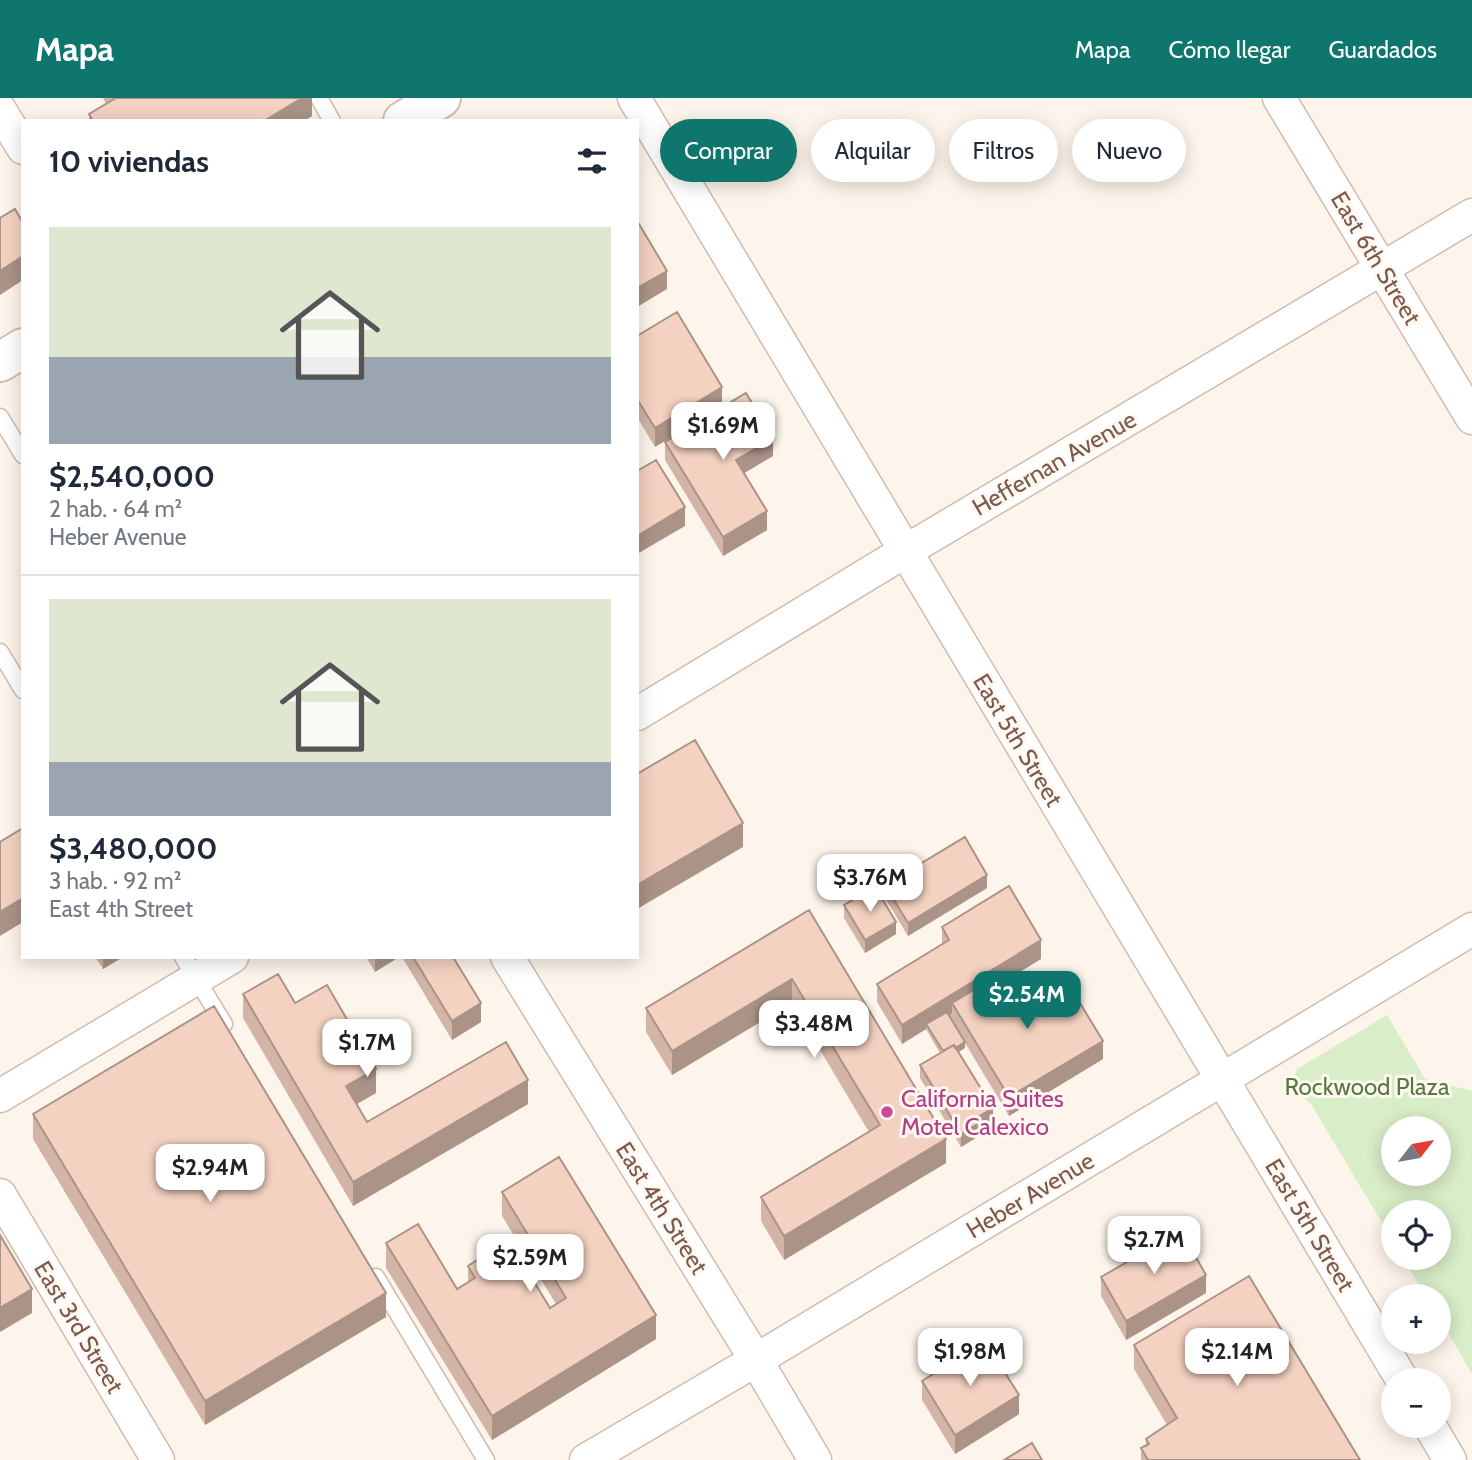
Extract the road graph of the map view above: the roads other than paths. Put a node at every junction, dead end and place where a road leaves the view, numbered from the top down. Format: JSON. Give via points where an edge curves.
{"nodes":[{"id":1,"x":318,"y":98,"type":"edge"},
{"id":2,"x":441,"y":98,"type":"edge"},
{"id":3,"x":634,"y":98,"type":"edge"},
{"id":4,"x":1279,"y":98,"type":"edge"},
{"id":5,"x":0,"y":110,"type":"edge"},
{"id":6,"x":331,"y":119,"type":"edge"},
{"id":7,"x":406,"y":119,"type":"edge"},
{"id":8,"x":21,"y":145,"type":"edge"},
{"id":9,"x":1472,"y":215,"type":"edge"},
{"id":10,"x":1382,"y":270,"type":"junction"},
{"id":11,"x":21,"y":349,"type":"edge"},
{"id":12,"x":0,"y":362,"type":"edge"},
{"id":13,"x":0,"y":417,"type":"edge"},
{"id":14,"x":1472,"y":418,"type":"edge"},
{"id":15,"x":21,"y":452,"type":"edge"},
{"id":16,"x":904,"y":552,"type":"junction"},
{"id":17,"x":0,"y":652,"type":"edge"},
{"id":18,"x":21,"y":687,"type":"edge"},
{"id":19,"x":639,"y":713,"type":"edge"},
{"id":20,"x":1472,"y":929,"type":"edge"},
{"id":21,"x":225,"y":959,"type":"edge"},
{"id":22,"x":508,"y":959,"type":"edge"},
{"id":23,"x":190,"y":968,"type":"edge"},
{"id":24,"x":232,"y":1038,"type":"edge"},
{"id":25,"x":1223,"y":1079,"type":"junction"},
{"id":26,"x":0,"y":1096,"type":"edge"},
{"id":27,"x":0,"y":1195,"type":"edge"},
{"id":28,"x":366,"y":1261,"type":"edge"},
{"id":29,"x":756,"y":1360,"type":"junction"},
{"id":30,"x":1395,"y":1368,"type":"edge"},
{"id":31,"x":1437,"y":1438,"type":"edge"},
{"id":32,"x":158,"y":1460,"type":"edge"},
{"id":33,"x":486,"y":1460,"type":"edge"},
{"id":34,"x":586,"y":1460,"type":"edge"},
{"id":35,"x":815,"y":1460,"type":"edge"},
{"id":36,"x":1450,"y":1460,"type":"edge"}],
"edges":[{"from":1,"to":6,"type":"lane"},
{"from":2,"to":7,"type":"street"},
{"from":3,"to":16,"type":"street","name":"East 5th Street"},
{"from":4,"to":10,"type":"street","name":"East 6th Street"},
{"from":5,"to":8,"type":"street"},
{"from":9,"to":10,"type":"street","name":"Heffernan Avenue"},
{"from":10,"to":14,"type":"street","name":"East 6th Street"},
{"from":10,"to":16,"type":"street","name":"Heffernan Avenue"},
{"from":11,"to":12,"type":"street"},
{"from":13,"to":15,"type":"lane"},
{"from":16,"to":19,"type":"street","name":"Heffernan Avenue"},
{"from":16,"to":25,"type":"street","name":"East 5th Street"},
{"from":17,"to":18,"type":"lane"},
{"from":20,"to":25,"type":"street","name":"Heber Avenue"},
{"from":21,"to":23,"type":"street"},
{"from":22,"to":29,"type":"street","name":"East 4th Street"},
{"from":23,"to":24,"type":"lane"},
{"from":23,"to":26,"type":"street"},
{"from":25,"to":29,"type":"street","name":"Heber Avenue"},
{"from":25,"to":30,"type":"street","name":"East 5th Street"},
{"from":27,"to":32,"type":"street","name":"East 3rd Street"},
{"from":28,"to":33,"type":"lane"},
{"from":29,"to":34,"type":"street","name":"Heber Avenue"},
{"from":29,"to":35,"type":"street","name":"East 4th Street"},
{"from":31,"to":36,"type":"street"}]}
